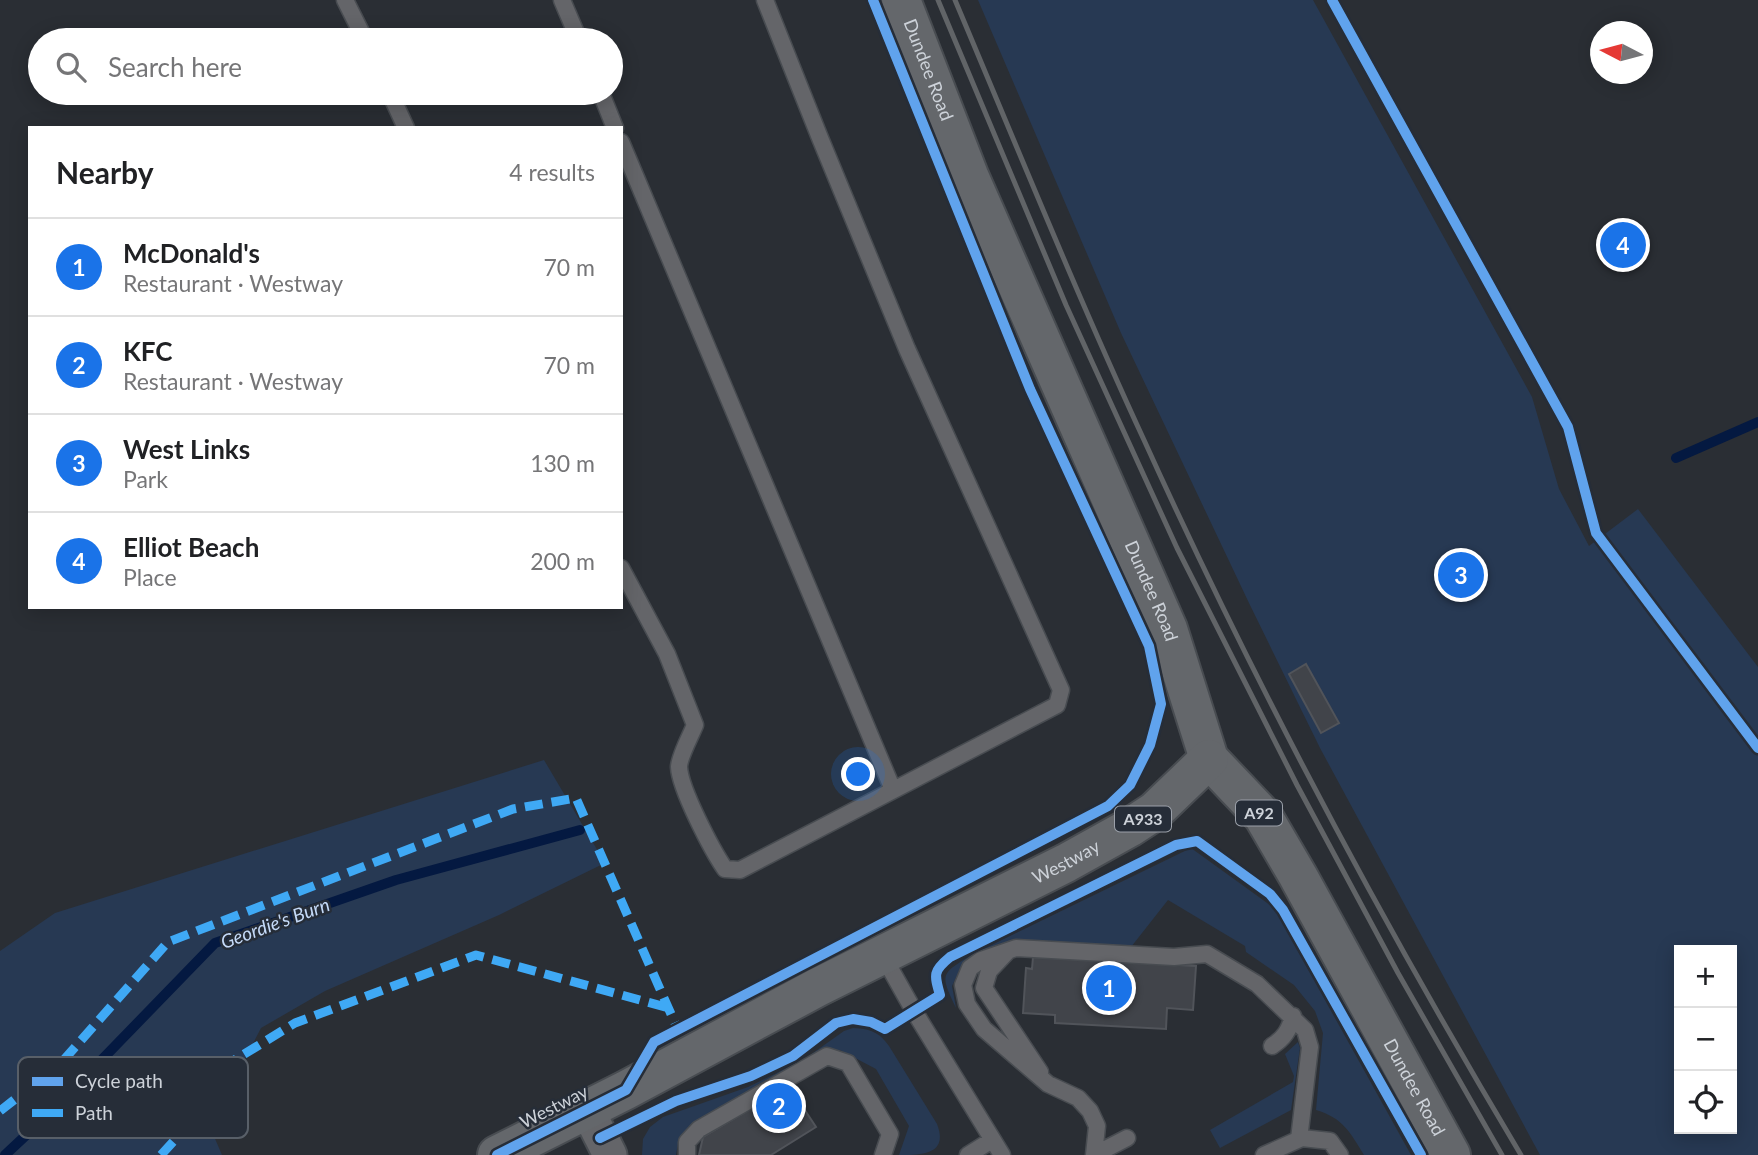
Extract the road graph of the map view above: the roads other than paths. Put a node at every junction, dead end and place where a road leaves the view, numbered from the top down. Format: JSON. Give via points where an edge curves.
{"nodes":[{"id":1,"x":345,"y":0,"type":"edge"},
{"id":2,"x":562,"y":0,"type":"edge"},
{"id":3,"x":765,"y":0,"type":"edge"},
{"id":4,"x":901,"y":0,"type":"edge"},
{"id":5,"x":359,"y":28,"type":"edge"},
{"id":6,"x":574,"y":28,"type":"edge"},
{"id":7,"x":395,"y":105,"type":"edge"},
{"id":8,"x":606,"y":105,"type":"edge"},
{"id":9,"x":405,"y":126,"type":"edge"},
{"id":10,"x":614,"y":126,"type":"edge"},
{"id":11,"x":623,"y":147,"type":"edge"},
{"id":12,"x":623,"y":572,"type":"edge"},
{"id":13,"x":1209,"y":759,"type":"junction"},
{"id":14,"x":893,"y":790,"type":"junction"},
{"id":15,"x":1010,"y":949,"type":"junction"},
{"id":16,"x":882,"y":954,"type":"junction"},
{"id":17,"x":1293,"y":1016,"type":"junction"},
{"id":18,"x":1272,"y":1046,"type":"dead end"},
{"id":19,"x":1044,"y":1080,"type":"junction"},
{"id":20,"x":587,"y":1109,"type":"junction"},
{"id":21,"x":1097,"y":1126,"type":"junction"},
{"id":22,"x":1299,"y":1139,"type":"junction"},
{"id":23,"x":992,"y":1140,"type":"junction"},
{"id":24,"x":497,"y":1155,"type":"edge"},
{"id":25,"x":610,"y":1155,"type":"edge"},
{"id":26,"x":687,"y":1155,"type":"edge"},
{"id":27,"x":883,"y":1155,"type":"edge"},
{"id":28,"x":968,"y":1155,"type":"edge"},
{"id":29,"x":1002,"y":1155,"type":"edge"},
{"id":30,"x":1094,"y":1155,"type":"edge"},
{"id":31,"x":1264,"y":1155,"type":"edge"},
{"id":32,"x":1340,"y":1155,"type":"edge"},
{"id":33,"x":1451,"y":1155,"type":"edge"}],
"edges":[{"from":1,"to":5,"type":"lane"},
{"from":2,"to":6,"type":"lane"},
{"from":3,"to":14,"type":"lane","via":[[907,349],[1061,690],[1057,705]]},
{"from":4,"to":13,"type":"main road","name":"Dundee Road","number":"A92","via":[[970,178],[1168,629]]},
{"from":7,"to":9,"type":"lane"},
{"from":8,"to":10,"type":"lane"},
{"from":11,"to":14,"type":"lane"},
{"from":12,"to":14,"type":"lane","via":[[667,654],[695,725],[679,766],[687,794],[725,869],[740,870]]},
{"from":13,"to":16,"type":"main road","name":"Westway","number":"A933","via":[[1155,811],[1129,828]]},
{"from":13,"to":33,"type":"main road","name":"Dundee Road","number":"A92","via":[[1262,816]]},
{"from":15,"to":17,"type":"lane","via":[[1174,957],[1206,954],[1256,984]]},
{"from":15,"to":19,"type":"lane","via":[[989,971],[984,988]]},
{"from":15,"to":19,"type":"lane","via":[[970,968],[963,985],[967,1004],[984,1029]]},
{"from":16,"to":20,"type":"main road","name":"Westway","number":"A933"},
{"from":16,"to":23,"type":"lane"},
{"from":17,"to":18,"type":"lane","via":[[1289,1030]]},
{"from":17,"to":22,"type":"lane","via":[[1305,1030],[1310,1047]]},
{"from":19,"to":21,"type":"lane","via":[[1078,1098]]},
{"from":20,"to":24,"type":"main road","name":"Westway","number":"A933"},
{"from":20,"to":25,"type":"street"},
{"from":21,"to":30,"type":"lane"},
{"from":21,"to":30,"type":"lane","via":[[1127,1139]]},
{"from":22,"to":31,"type":"lane"},
{"from":22,"to":32,"type":"lane","via":[[1330,1141]]},
{"from":23,"to":28,"type":"lane"},
{"from":23,"to":29,"type":"lane"},
{"from":26,"to":27,"type":"lane","via":[[687,1142],[699,1129],[827,1056],[848,1063],[890,1134]]}]}
